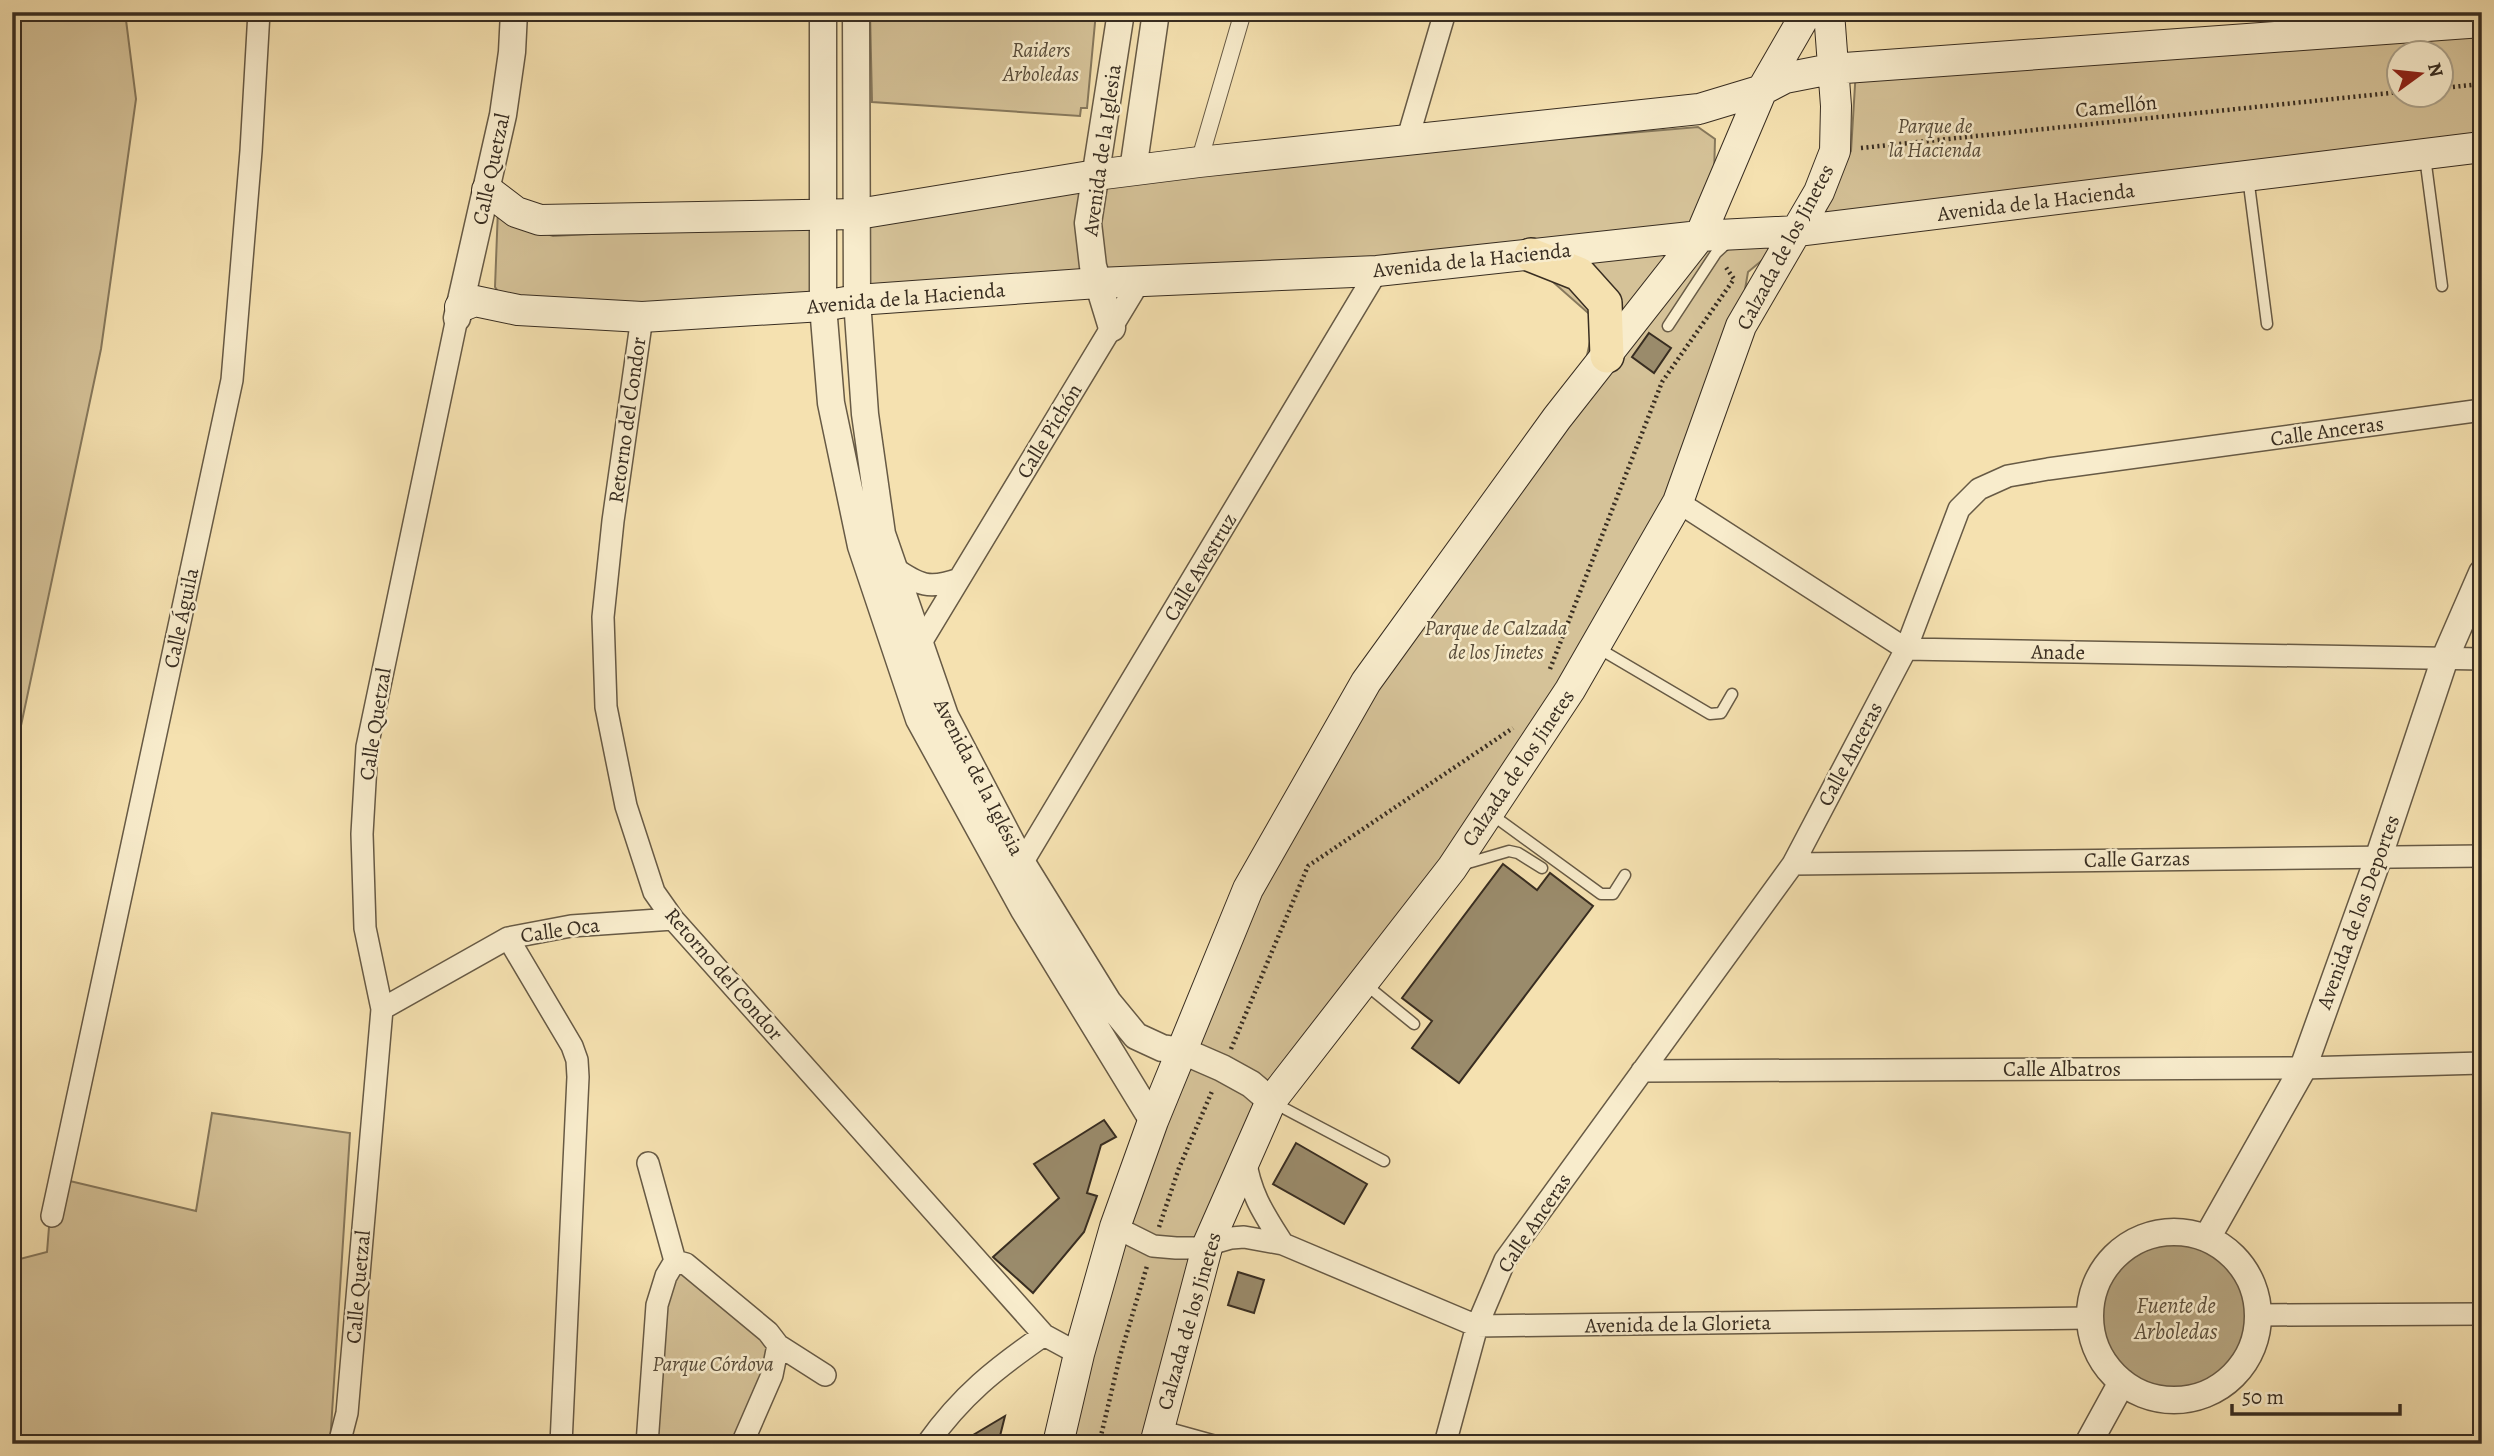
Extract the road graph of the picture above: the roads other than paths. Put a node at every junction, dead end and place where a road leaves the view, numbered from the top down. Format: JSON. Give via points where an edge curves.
{"nodes":[{"id":1,"x":259,"y":12,"type":"edge"},
{"id":2,"x":513,"y":12,"type":"edge"},
{"id":3,"x":823,"y":12,"type":"edge"},
{"id":4,"x":856,"y":12,"type":"edge"},
{"id":5,"x":1121,"y":12,"type":"edge"},
{"id":6,"x":1156,"y":12,"type":"edge"},
{"id":7,"x":1243,"y":12,"type":"edge"},
{"id":8,"x":1446,"y":12,"type":"edge"},
{"id":9,"x":1807,"y":12,"type":"edge"},
{"id":10,"x":1829,"y":12,"type":"edge"},
{"id":11,"x":2482,"y":22,"type":"edge"},
{"id":12,"x":1831,"y":69,"type":"junction"},
{"id":13,"x":1762,"y":90,"type":"junction"},
{"id":14,"x":1407,"y":141,"type":"junction"},
{"id":15,"x":2482,"y":148,"type":"edge"},
{"id":16,"x":2424,"y":155,"type":"junction"},
{"id":17,"x":1199,"y":162,"type":"junction"},
{"id":18,"x":1133,"y":170,"type":"junction"},
{"id":19,"x":1096,"y":175,"type":"junction"},
{"id":20,"x":2248,"y":176,"type":"junction"},
{"id":21,"x":486,"y":190,"type":"junction"},
{"id":22,"x":858,"y":214,"type":"junction"},
{"id":23,"x":824,"y":216,"type":"junction"},
{"id":24,"x":1797,"y":231,"type":"junction"},
{"id":25,"x":1708,"y":244,"type":"junction"},
{"id":26,"x":1531,"y":255,"type":"junction"},
{"id":27,"x":1377,"y":271,"type":"junction"},
{"id":28,"x":1139,"y":282,"type":"junction"},
{"id":29,"x":1098,"y":283,"type":"junction"},
{"id":30,"x":2442,"y":286,"type":"dead end"},
{"id":31,"x":858,"y":300,"type":"junction"},
{"id":32,"x":823,"y":306,"type":"junction"},
{"id":33,"x":458,"y":313,"type":"junction"},
{"id":34,"x":642,"y":317,"type":"junction"},
{"id":35,"x":2267,"y":324,"type":"dead end"},
{"id":36,"x":1668,"y":326,"type":"dead end"},
{"id":37,"x":1112,"y":328,"type":"junction"},
{"id":38,"x":1606,"y":356,"type":"junction"},
{"id":39,"x":2482,"y":410,"type":"edge"},
{"id":40,"x":1678,"y":502,"type":"junction"},
{"id":41,"x":894,"y":568,"type":"junction"},
{"id":42,"x":2482,"y":573,"type":"edge"},
{"id":43,"x":959,"y":579,"type":"junction"},
{"id":44,"x":920,"y":644,"type":"junction"},
{"id":45,"x":1595,"y":646,"type":"junction"},
{"id":46,"x":1906,"y":649,"type":"junction"},
{"id":47,"x":2445,"y":658,"type":"junction"},
{"id":48,"x":2482,"y":659,"type":"edge"},
{"id":49,"x":1732,"y":694,"type":"dead end"},
{"id":50,"x":1488,"y":813,"type":"junction"},
{"id":51,"x":2379,"y":856,"type":"junction"},
{"id":52,"x":2482,"y":856,"type":"edge"},
{"id":53,"x":1023,"y":863,"type":"junction"},
{"id":54,"x":1793,"y":864,"type":"junction"},
{"id":55,"x":1452,"y":868,"type":"junction"},
{"id":56,"x":1542,"y":868,"type":"dead end"},
{"id":57,"x":1625,"y":875,"type":"dead end"},
{"id":58,"x":673,"y":919,"type":"junction"},
{"id":59,"x":508,"y":938,"type":"junction"},
{"id":60,"x":1362,"y":982,"type":"junction"},
{"id":61,"x":382,"y":1009,"type":"junction"},
{"id":62,"x":1414,"y":1024,"type":"dead end"},
{"id":63,"x":1183,"y":1051,"type":"junction"},
{"id":64,"x":2482,"y":1063,"type":"edge"},
{"id":65,"x":2302,"y":1068,"type":"junction"},
{"id":66,"x":1642,"y":1071,"type":"junction"},
{"id":67,"x":1271,"y":1101,"type":"junction"},
{"id":68,"x":1153,"y":1121,"type":"junction"},
{"id":69,"x":1245,"y":1157,"type":"junction"},
{"id":70,"x":1384,"y":1161,"type":"dead end"},
{"id":71,"x":648,"y":1163,"type":"dead end"},
{"id":72,"x":52,"y":1216,"type":"dead end"},
{"id":73,"x":1115,"y":1227,"type":"junction"},
{"id":74,"x":2207,"y":1238,"type":"junction"},
{"id":75,"x":1208,"y":1244,"type":"junction"},
{"id":76,"x":1283,"y":1244,"type":"junction"},
{"id":77,"x":675,"y":1261,"type":"junction"},
{"id":78,"x":2482,"y":1314,"type":"edge"},
{"id":79,"x":2259,"y":1315,"type":"junction"},
{"id":80,"x":2090,"y":1318,"type":"junction"},
{"id":81,"x":1477,"y":1326,"type":"junction"},
{"id":82,"x":1044,"y":1335,"type":"junction"},
{"id":83,"x":778,"y":1345,"type":"junction"},
{"id":84,"x":1079,"y":1354,"type":"junction"},
{"id":85,"x":825,"y":1375,"type":"dead end"},
{"id":86,"x":2122,"y":1382,"type":"junction"},
{"id":87,"x":1157,"y":1434,"type":"edge"},
{"id":88,"x":339,"y":1444,"type":"edge"},
{"id":89,"x":561,"y":1444,"type":"edge"},
{"id":90,"x":647,"y":1444,"type":"edge"},
{"id":91,"x":742,"y":1444,"type":"edge"},
{"id":92,"x":927,"y":1444,"type":"edge"},
{"id":93,"x":1058,"y":1444,"type":"edge"},
{"id":94,"x":1227,"y":1444,"type":"edge"},
{"id":95,"x":1445,"y":1444,"type":"edge"},
{"id":96,"x":2088,"y":1444,"type":"edge"}],
"edges":[{"from":1,"to":72,"type":"street","name":"Calle Águila","via":[[232,380]]},
{"from":2,"to":21,"type":"street","name":"Calle Quetzal","via":[[503,115]]},
{"from":3,"to":23,"type":"street"},
{"from":4,"to":22,"type":"street"},
{"from":5,"to":19,"type":"street","name":"Avenida de la Iglesia"},
{"from":6,"to":18,"type":"street","name":"Avenida de la Iglesia"},
{"from":7,"to":17,"type":"street"},
{"from":8,"to":14,"type":"street"},
{"from":9,"to":13,"type":"main road"},
{"from":10,"to":12,"type":"main road","name":"Calzada de los Jinetes"},
{"from":11,"to":12,"type":"main road"},
{"from":12,"to":13,"type":"main road","via":[[1785,78]]},
{"from":12,"to":24,"type":"main road","name":"Calzada de los Jinetes","via":[[1835,151]]},
{"from":13,"to":14,"type":"main road","via":[[1699,108]]},
{"from":13,"to":25,"type":"main road"},
{"from":14,"to":17,"type":"main road"},
{"from":15,"to":16,"type":"main road","name":"Avenida de la Hacienda"},
{"from":16,"to":20,"type":"main road","name":"Avenida de la Hacienda"},
{"from":16,"to":30,"type":"lane"},
{"from":17,"to":18,"type":"main road"},
{"from":18,"to":19,"type":"main road"},
{"from":19,"to":22,"type":"main road"},
{"from":19,"to":29,"type":"street","name":"Avenida de la Iglesia","via":[[1088,223]]},
{"from":20,"to":24,"type":"main road","name":"Avenida de la Hacienda"},
{"from":20,"to":35,"type":"lane"},
{"from":21,"to":23,"type":"main road","via":[[516,212],[540,220]]},
{"from":21,"to":33,"type":"street","name":"Calle Quetzal"},
{"from":22,"to":23,"type":"main road"},
{"from":22,"to":31,"type":"street"},
{"from":23,"to":32,"type":"street"},
{"from":24,"to":25,"type":"main road","name":"Avenida de la Hacienda","via":[[1739,234]]},
{"from":24,"to":40,"type":"main road","name":"Calzada de los Jinetes","via":[[1741,326]]},
{"from":25,"to":26,"type":"main road","name":"Avenida de la Hacienda"},
{"from":25,"to":36,"type":"lane"},
{"from":25,"to":38,"type":"main road"},
{"from":26,"to":27,"type":"main road","name":"Avenida de la Hacienda"},
{"from":26,"to":38,"type":"main road","via":[[1579,274],[1605,303]]},
{"from":27,"to":28,"type":"main road","name":"Avenida de la Hacienda"},
{"from":27,"to":53,"type":"street","name":"Calle Avestruz"},
{"from":28,"to":29,"type":"main road","name":"Avenida de la Hacienda"},
{"from":28,"to":37,"type":"street","name":"Calle Pichón"},
{"from":29,"to":31,"type":"main road","name":"Avenida de la Hacienda"},
{"from":29,"to":37,"type":"street","name":"Avenida de la Iglesia"},
{"from":31,"to":32,"type":"main road","name":"Avenida de la Hacienda"},
{"from":31,"to":41,"type":"street","name":"Avenida de la Iglésia","via":[[865,414],[882,534]]},
{"from":32,"to":34,"type":"main road","name":"Avenida de la Hacienda"},
{"from":32,"to":68,"type":"street","name":"Avenida de la Iglésia","via":[[831,403],[861,546],[919,719],[1024,910]]},
{"from":33,"to":34,"type":"main road","name":"Avenida de la Hacienda","via":[[475,301],[518,310]]},
{"from":33,"to":61,"type":"street","name":"Calle Quetzal","via":[[367,747],[362,834],[365,928]]},
{"from":34,"to":58,"type":"street","name":"Retorno del Condor","via":[[603,617],[606,707],[626,806],[654,892]]},
{"from":37,"to":43,"type":"street","name":"Calle Pichón"},
{"from":38,"to":63,"type":"main road","via":[[1366,682],[1248,889]]},
{"from":39,"to":46,"type":"street","name":"Calle Anceras","via":[[2008,476],[1979,489],[1959,509]]},
{"from":40,"to":45,"type":"main road","name":"Calzada de los Jinetes"},
{"from":40,"to":46,"type":"street"},
{"from":41,"to":43,"type":"street","via":[[928,586]]},
{"from":41,"to":44,"type":"street","name":"Avenida de la Iglésia"},
{"from":42,"to":47,"type":"street","name":"Avenida de los Deportes"},
{"from":43,"to":44,"type":"street","name":"Calle Pichón"},
{"from":44,"to":53,"type":"street","name":"Avenida de la Iglésia","via":[[945,716]]},
{"from":45,"to":49,"type":"lane","via":[[1710,714],[1721,713]]},
{"from":45,"to":50,"type":"main road","name":"Calzada de los Jinetes"},
{"from":46,"to":47,"type":"street","name":"Anade"},
{"from":46,"to":54,"type":"street","name":"Calle Anceras"},
{"from":47,"to":48,"type":"street","name":"Anade"},
{"from":47,"to":51,"type":"street","name":"Avenida de los Deportes"},
{"from":50,"to":55,"type":"main road","name":"Calzada de los Jinetes"},
{"from":50,"to":57,"type":"lane","via":[[1601,894],[1613,894]]},
{"from":51,"to":52,"type":"street","name":"Calle Garzas"},
{"from":51,"to":54,"type":"street","name":"Calle Garzas"},
{"from":51,"to":65,"type":"street","name":"Avenida de los Deportes"},
{"from":53,"to":63,"type":"street","name":"Avenida de la Iglésia","via":[[1108,1002],[1136,1036]]},
{"from":54,"to":66,"type":"street","name":"Calle Anceras"},
{"from":55,"to":56,"type":"lane","via":[[1509,851]]},
{"from":55,"to":60,"type":"main road","name":"Calzada de los Jinetes"},
{"from":58,"to":59,"type":"street","name":"Calle Oca","via":[[571,926]]},
{"from":58,"to":82,"type":"street","name":"Retorno del Condor"},
{"from":59,"to":61,"type":"street","name":"Calle Oca"},
{"from":59,"to":89,"type":"street","via":[[572,1046],[579,1077]]},
{"from":60,"to":62,"type":"lane"},
{"from":60,"to":67,"type":"main road","name":"Calzada de los Jinetes"},
{"from":61,"to":88,"type":"street","name":"Calle Quetzal","via":[[347,1413]]},
{"from":63,"to":67,"type":"street","name":"Avenida de la Iglésia","via":[[1223,1068]]},
{"from":63,"to":68,"type":"main road"},
{"from":64,"to":65,"type":"street","name":"Calle Albatros"},
{"from":65,"to":66,"type":"street","name":"Calle Albatros"},
{"from":65,"to":74,"type":"street","name":"Avenida de los Deportes"},
{"from":66,"to":81,"type":"street","name":"Calle Anceras","via":[[1505,1260]]},
{"from":67,"to":69,"type":"main road","name":"Calzada de los Jinetes"},
{"from":67,"to":70,"type":"lane"},
{"from":68,"to":73,"type":"main road"},
{"from":69,"to":75,"type":"main road","name":"Calzada de los Jinetes"},
{"from":69,"to":76,"type":"street","via":[[1254,1195]]},
{"from":71,"to":77,"type":"street"},
{"from":73,"to":75,"type":"street","name":"Avenida de la Glorieta","via":[[1153,1246],[1196,1248]]},
{"from":73,"to":84,"type":"main road"},
{"from":74,"to":79,"type":"street","via":[[2228,1250],[2244,1269],[2255,1291]]},
{"from":74,"to":80,"type":"street","via":[[2180,1231],[2152,1234],[2127,1246],[2106,1265],[2094,1290]]},
{"from":75,"to":76,"type":"street","name":"Avenida de la Glorieta","via":[[1244,1237]]},
{"from":75,"to":87,"type":"main road","name":"Calzada de los Jinetes"},
{"from":76,"to":81,"type":"street","name":"Avenida de la Glorieta"},
{"from":77,"to":83,"type":"street","via":[[686,1264]]},
{"from":77,"to":90,"type":"street","via":[[657,1305]]},
{"from":78,"to":79,"type":"street"},
{"from":79,"to":86,"type":"street","via":[[2256,1339],[2246,1361],[2231,1379],[2211,1392],[2165,1400]]},
{"from":80,"to":81,"type":"street","name":"Avenida de la Glorieta"},
{"from":80,"to":86,"type":"street","via":[[2099,1353]]},
{"from":81,"to":95,"type":"street","name":"Calle Anceras"},
{"from":82,"to":84,"type":"street","name":"Retorno del Condor"},
{"from":82,"to":92,"type":"street","via":[[995,1368],[948,1414]]},
{"from":83,"to":85,"type":"street"},
{"from":83,"to":91,"type":"street","via":[[772,1375]]},
{"from":84,"to":93,"type":"main road"},
{"from":86,"to":96,"type":"street"},
{"from":87,"to":94,"type":"lane"}]}
